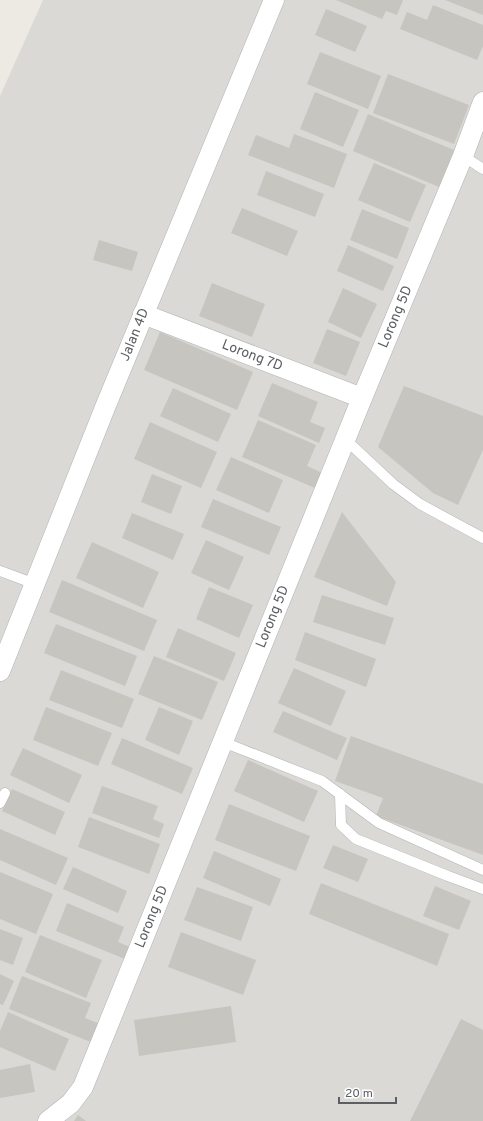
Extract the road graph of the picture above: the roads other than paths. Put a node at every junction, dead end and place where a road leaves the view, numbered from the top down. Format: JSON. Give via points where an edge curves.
{"nodes":[{"id":1,"x":274,"y":0,"type":"edge"},
{"id":2,"x":483,"y":102,"type":"edge"},
{"id":3,"x":463,"y":156,"type":"junction"},
{"id":4,"x":483,"y":170,"type":"edge"},
{"id":5,"x":143,"y":314,"type":"junction"},
{"id":6,"x":362,"y":398,"type":"junction"},
{"id":7,"x":345,"y":439,"type":"junction"},
{"id":8,"x":483,"y":538,"type":"edge"},
{"id":9,"x":0,"y":571,"type":"edge"},
{"id":10,"x":35,"y":584,"type":"junction"},
{"id":11,"x":0,"y":671,"type":"edge"},
{"id":12,"x":223,"y":742,"type":"junction"},
{"id":13,"x":5,"y":793,"type":"dead end"},
{"id":14,"x":340,"y":794,"type":"junction"},
{"id":15,"x":0,"y":803,"type":"edge"},
{"id":16,"x":483,"y":870,"type":"edge"},
{"id":17,"x":483,"y":889,"type":"edge"},
{"id":18,"x":48,"y":1121,"type":"edge"}],
"edges":[{"from":1,"to":5,"type":"street","name":"Jalan 4D"},
{"from":2,"to":3,"type":"street","name":"Lorong 5D"},
{"from":3,"to":4,"type":"lane"},
{"from":3,"to":6,"type":"street","name":"Lorong 5D"},
{"from":5,"to":6,"type":"street","name":"Lorong 7D"},
{"from":5,"to":10,"type":"street","name":"Jalan 4D"},
{"from":6,"to":7,"type":"street","name":"Lorong 5D"},
{"from":7,"to":8,"type":"lane","via":[[393,484],[420,504]]},
{"from":7,"to":12,"type":"street","name":"Lorong 5D"},
{"from":9,"to":10,"type":"lane"},
{"from":10,"to":11,"type":"street","name":"Jalan 4D"},
{"from":12,"to":14,"type":"lane","via":[[322,781]]},
{"from":12,"to":18,"type":"street","name":"Lorong 5D","via":[[84,1087],[71,1103]]},
{"from":13,"to":15,"type":"lane"},
{"from":14,"to":16,"type":"lane","via":[[379,823]]},
{"from":14,"to":17,"type":"lane","via":[[341,825],[356,839]]}]}
